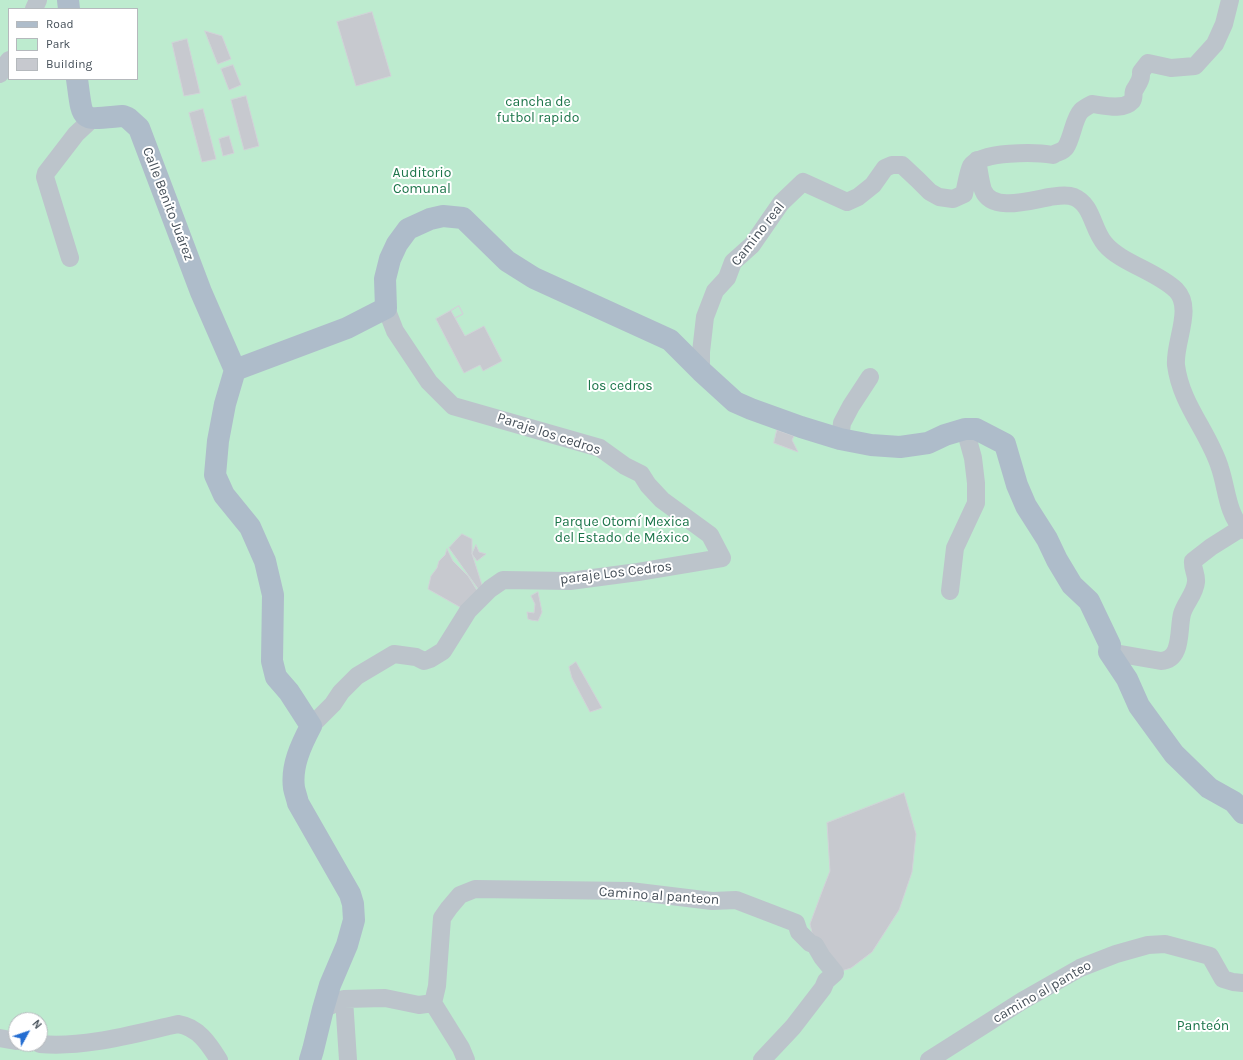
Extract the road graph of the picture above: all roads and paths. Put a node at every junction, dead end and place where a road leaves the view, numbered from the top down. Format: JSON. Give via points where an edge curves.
{"nodes":[{"id":1,"x":1230,"y":0,"type":"edge"},
{"id":2,"x":8,"y":62,"type":"edge"},
{"id":3,"x":0,"y":74,"type":"edge"},
{"id":4,"x":77,"y":80,"type":"edge"},
{"id":5,"x":92,"y":119,"type":"junction"},
{"id":6,"x":977,"y":160,"type":"junction"},
{"id":7,"x":70,"y":258,"type":"dead end"},
{"id":8,"x":386,"y":308,"type":"junction"},
{"id":9,"x":235,"y":370,"type":"junction"},
{"id":10,"x":701,"y":371,"type":"junction"},
{"id":11,"x":870,"y":377,"type":"dead end"},
{"id":12,"x":965,"y":429,"type":"junction"},
{"id":13,"x":840,"y":439,"type":"junction"},
{"id":14,"x":1242,"y":529,"type":"edge"},
{"id":15,"x":722,"y":558,"type":"joint"},
{"id":16,"x":950,"y":591,"type":"dead end"},
{"id":17,"x":1109,"y":652,"type":"junction"},
{"id":18,"x":311,"y":726,"type":"junction"},
{"id":19,"x":1243,"y":813,"type":"edge"},
{"id":20,"x":1243,"y":983,"type":"edge"},
{"id":21,"x":344,"y":999,"type":"junction"},
{"id":22,"x":433,"y":1002,"type":"junction"},
{"id":23,"x":323,"y":1008,"type":"junction"},
{"id":24,"x":48,"y":1044,"type":"edge"},
{"id":25,"x":219,"y":1060,"type":"edge"},
{"id":26,"x":310,"y":1060,"type":"edge"},
{"id":27,"x":348,"y":1060,"type":"edge"},
{"id":28,"x":466,"y":1060,"type":"edge"},
{"id":29,"x":762,"y":1060,"type":"edge"},
{"id":30,"x":929,"y":1060,"type":"edge"}],
"edges":[{"from":1,"to":6,"type":"street","via":[[1224,24],[1215,44],[1195,66],[1171,68],[1148,63],[1141,72],[1142,76],[1133,92],[1131,102],[1123,107],[1092,104],[1081,111],[1066,147],[1061,152],[1053,155],[1003,154]]},
{"from":2,"to":3,"type":"street"},
{"from":4,"to":5,"type":"main road","via":[[81,111],[84,116]]},
{"from":5,"to":7,"type":"street","via":[[76,134],[45,177]]},
{"from":5,"to":9,"type":"main road","name":"Calle Benito Juárez","via":[[123,116],[139,128],[201,292]]},
{"from":6,"to":10,"type":"street","name":"Camino real","via":[[970,168],[964,194],[953,199],[939,197],[930,192],[902,165],[885,168],[873,185],[847,202],[803,182],[781,203],[752,245],[733,262],[727,278],[715,291],[705,318]]},
{"from":6,"to":14,"type":"street","via":[[984,191],[989,199],[1006,204],[1062,195],[1072,197],[1082,202],[1091,214],[1105,244],[1119,255],[1165,280],[1177,291],[1183,300],[1184,314],[1176,365],[1181,386],[1189,408],[1216,457],[1228,502]]},
{"from":8,"to":9,"type":"main road","via":[[347,328]]},
{"from":8,"to":10,"type":"main road","via":[[385,279],[390,259],[396,244],[408,229],[443,216],[463,218],[507,261],[534,278],[670,340]]},
{"from":8,"to":15,"type":"street","name":"Paraje los cedros","via":[[395,330],[429,382],[454,406],[600,448],[641,474],[662,500],[710,535]]},
{"from":9,"to":18,"type":"main road","via":[[223,412],[216,474],[224,495],[250,528],[265,561],[273,595],[272,661],[276,677]]},
{"from":10,"to":13,"type":"main road","via":[[735,402],[763,414]]},
{"from":11,"to":13,"type":"street","via":[[842,423]]},
{"from":12,"to":13,"type":"main road","via":[[928,443],[900,447]]},
{"from":12,"to":16,"type":"street","via":[[973,458],[976,503],[955,548]]},
{"from":12,"to":17,"type":"main road","via":[[976,429],[1004,444],[1026,506],[1072,585],[1089,601],[1110,645]]},
{"from":14,"to":17,"type":"street","via":[[1193,561],[1196,585],[1182,614],[1178,644],[1172,656],[1161,661]]},
{"from":15,"to":18,"type":"street","name":"paraje Los Cedros","via":[[570,581],[503,580],[468,611],[443,651],[424,661],[416,657],[394,654],[357,676]]},
{"from":17,"to":19,"type":"main road","via":[[1127,679],[1139,706],[1174,754],[1209,788],[1234,802]]},
{"from":18,"to":23,"type":"main road","via":[[300,746],[294,788],[298,803],[350,894],[354,920]]},
{"from":20,"to":30,"type":"street","name":"camino al panteo","via":[[1223,979],[1210,956],[1165,944],[1148,944],[1080,968]]},
{"from":21,"to":22,"type":"street","via":[[385,998],[419,1005]]},
{"from":21,"to":23,"type":"street"},
{"from":21,"to":27,"type":"street"},
{"from":22,"to":28,"type":"street"},
{"from":22,"to":29,"type":"street","name":"Camino al panteon","via":[[437,986],[442,918],[460,895],[475,889],[630,891],[712,901],[736,900],[796,923],[799,932],[815,945],[835,973],[826,981],[793,1027]]},
{"from":23,"to":26,"type":"main road"},
{"from":24,"to":25,"type":"street","via":[[75,1044],[121,1037],[178,1024],[186,1025],[200,1034]]}]}
